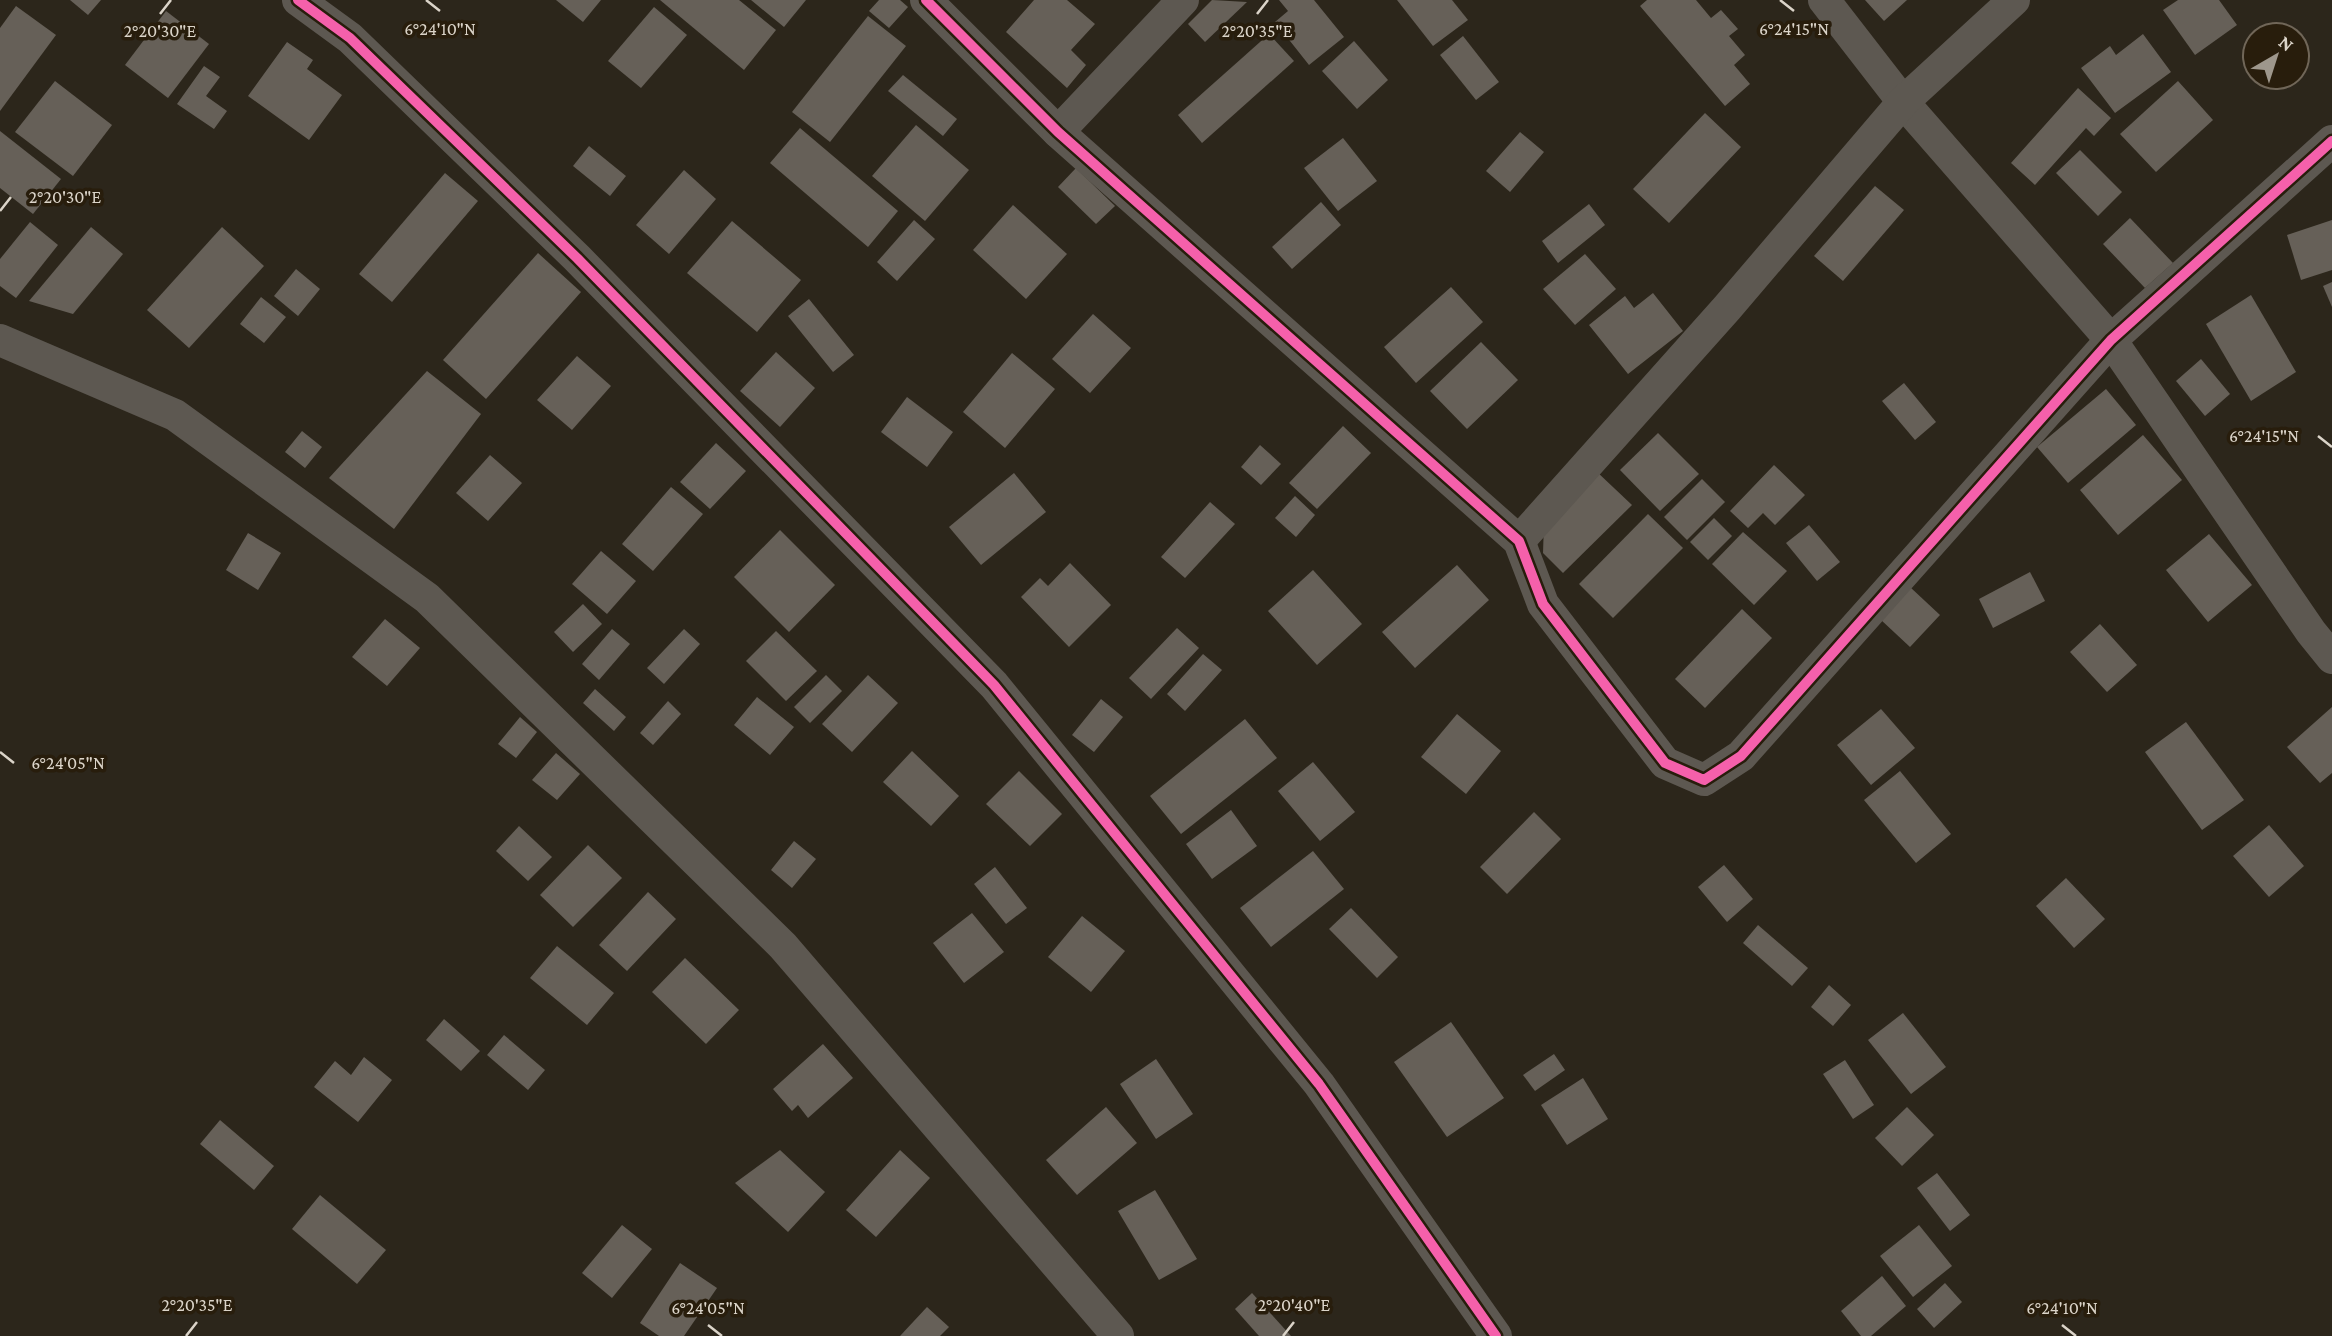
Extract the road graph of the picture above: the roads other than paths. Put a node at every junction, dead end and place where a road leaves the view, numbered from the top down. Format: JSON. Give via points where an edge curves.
{"nodes":[{"id":1,"x":298,"y":0,"type":"edge"},
{"id":2,"x":926,"y":0,"type":"edge"},
{"id":3,"x":1183,"y":0,"type":"edge"},
{"id":4,"x":1824,"y":0,"type":"edge"},
{"id":5,"x":2014,"y":0,"type":"edge"},
{"id":6,"x":1903,"y":102,"type":"junction"},
{"id":7,"x":1058,"y":132,"type":"junction"},
{"id":8,"x":2332,"y":141,"type":"edge"},
{"id":9,"x":0,"y":340,"type":"edge"},
{"id":10,"x":2111,"y":340,"type":"junction"},
{"id":11,"x":1520,"y":541,"type":"junction"},
{"id":12,"x":2332,"y":658,"type":"edge"},
{"id":13,"x":1118,"y":1336,"type":"edge"},
{"id":14,"x":1496,"y":1336,"type":"edge"}],
"edges":[{"from":1,"to":14,"type":"street","via":[[350,38],[577,258],[994,685],[1319,1084]]},
{"from":2,"to":7,"type":"street"},
{"from":3,"to":7,"type":"street"},
{"from":4,"to":6,"type":"street"},
{"from":5,"to":6,"type":"street"},
{"from":6,"to":10,"type":"street"},
{"from":6,"to":11,"type":"street"},
{"from":7,"to":11,"type":"street"},
{"from":8,"to":10,"type":"street"},
{"from":9,"to":13,"type":"street","via":[[175,415],[427,598],[783,946]]},
{"from":10,"to":11,"type":"street","via":[[1741,756],[1704,780],[1665,764],[1543,604]]},
{"from":10,"to":12,"type":"street"}]}
